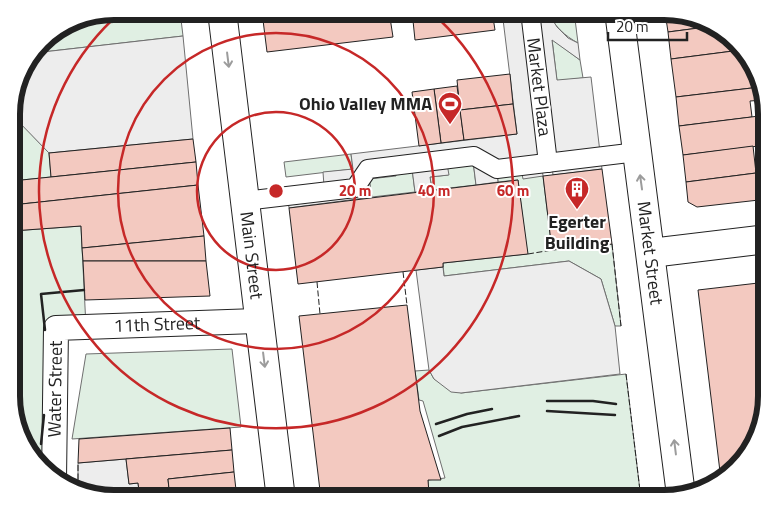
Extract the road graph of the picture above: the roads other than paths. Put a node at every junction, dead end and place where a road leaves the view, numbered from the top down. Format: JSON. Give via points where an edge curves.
{"nodes":[{"id":1,"x":223,"y":20,"type":"edge"},
{"id":2,"x":531,"y":20,"type":"edge"},
{"id":3,"x":621,"y":20,"type":"edge"},
{"id":4,"x":637,"y":152,"type":"junction"},
{"id":5,"x":548,"y":163,"type":"junction"},
{"id":6,"x":245,"y":201,"type":"junction"},
{"id":7,"x":758,"y":240,"type":"edge"},
{"id":8,"x":651,"y":253,"type":"junction"},
{"id":9,"x":259,"y":321,"type":"junction"},
{"id":10,"x":56,"y":328,"type":"joint"},
{"id":11,"x":54,"y":468,"type":"edge"},
{"id":12,"x":680,"y":488,"type":"edge"},
{"id":13,"x":280,"y":490,"type":"edge"}],
"edges":[{"from":1,"to":6,"type":"main road","name":"Main Street","one_way":true},
{"from":2,"to":5,"type":"street","name":"Market Plaza"},
{"from":3,"to":4,"type":"main road","name":"Market Street"},
{"from":4,"to":5,"type":"street"},
{"from":8,"to":4,"type":"main road","name":"Market Street","one_way":true},
{"from":5,"to":6,"type":"street","via":[[497,169],[474,156],[368,169],[355,188]]},
{"from":6,"to":9,"type":"main road","name":"Main Street"},
{"from":7,"to":8,"type":"main road"},
{"from":12,"to":8,"type":"main road","name":"Market Street","one_way":true},
{"from":9,"to":10,"type":"street","name":"11th Street"},
{"from":9,"to":13,"type":"main road","name":"Main Street","one_way":true},
{"from":10,"to":11,"type":"street","name":"Water Street"}]}
